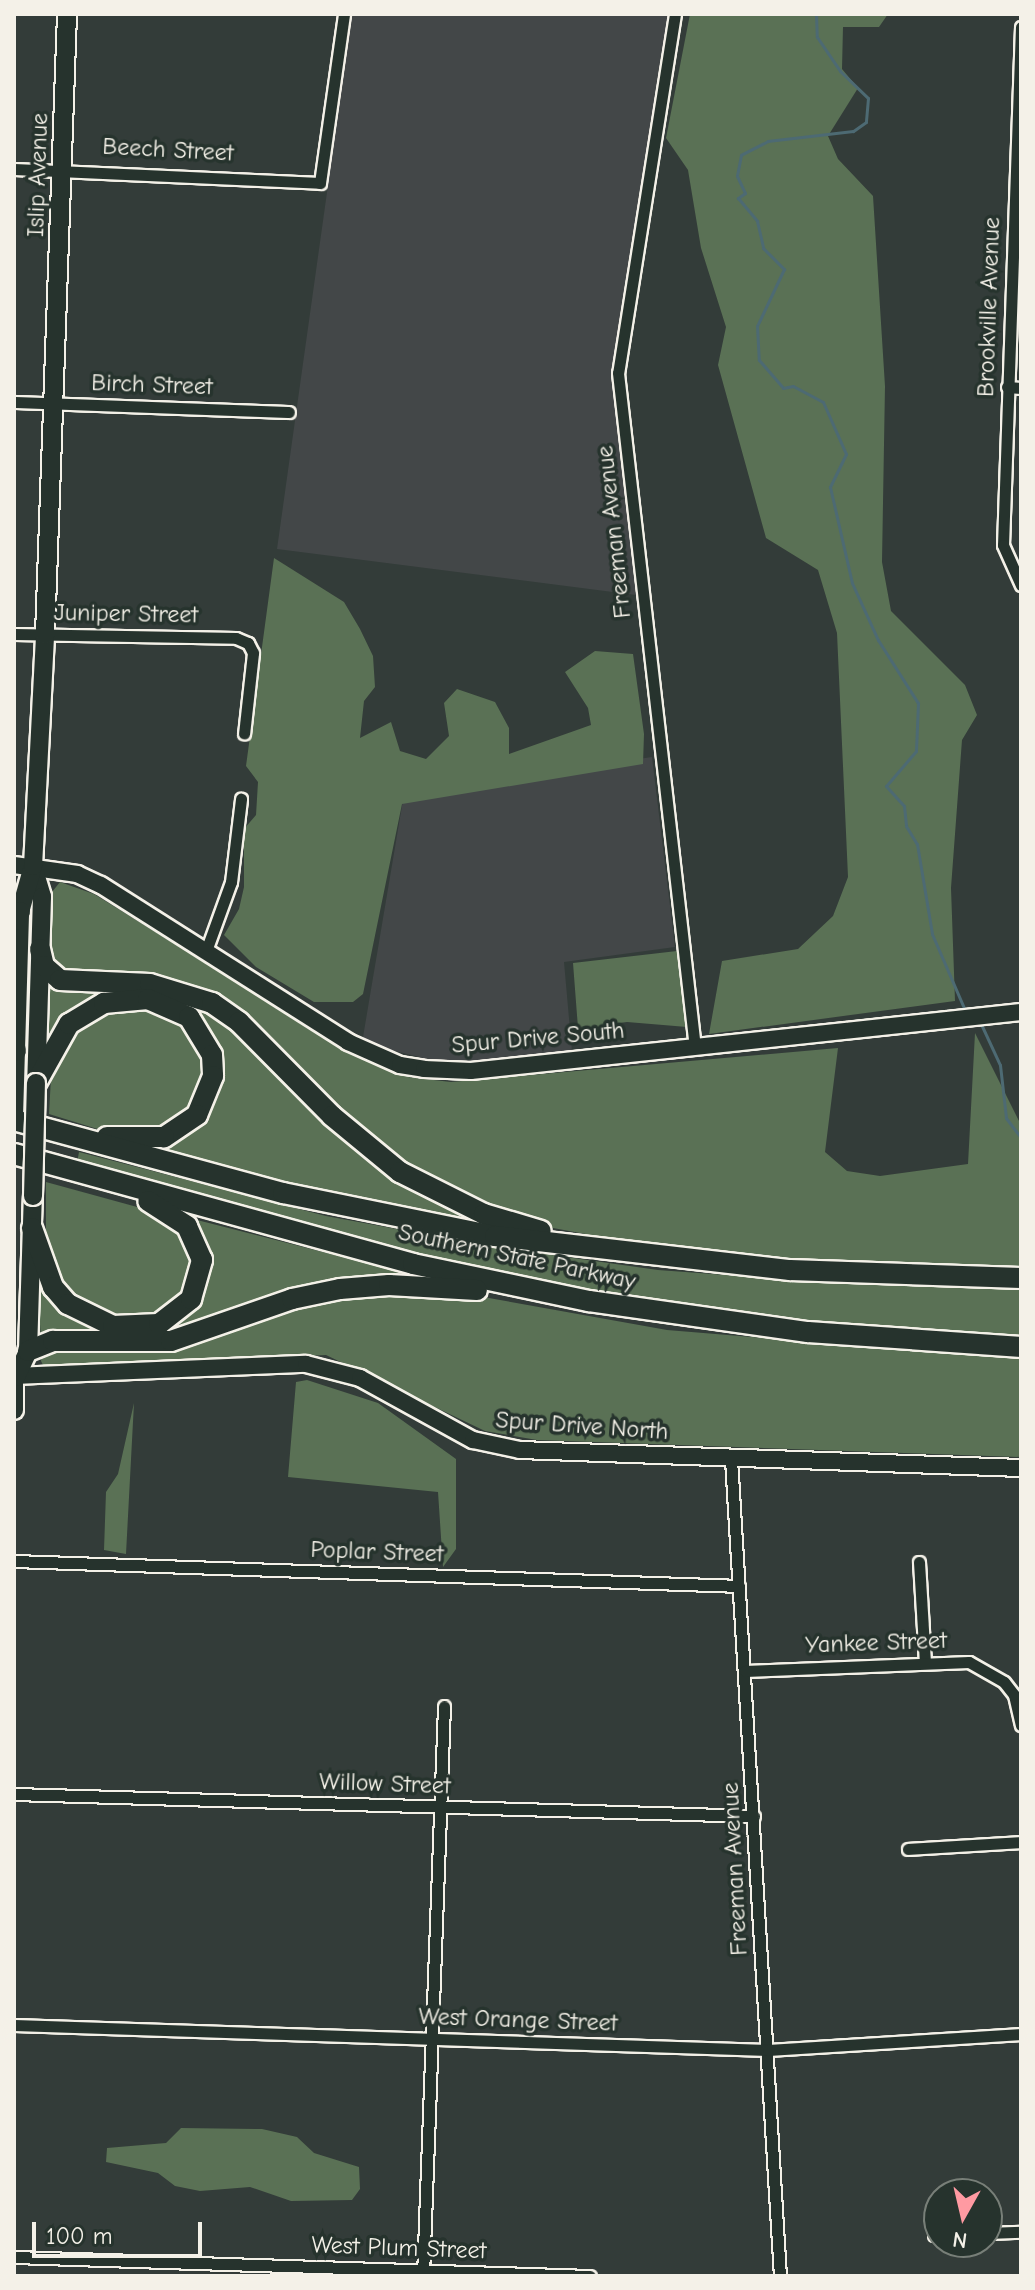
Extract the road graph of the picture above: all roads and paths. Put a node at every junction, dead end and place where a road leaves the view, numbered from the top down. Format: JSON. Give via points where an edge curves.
{"nodes":[{"id":1,"x":67,"y":14,"type":"edge"},
{"id":2,"x":344,"y":14,"type":"edge"},
{"id":3,"x":675,"y":14,"type":"edge"},
{"id":4,"x":1021,"y":27,"type":"edge"},
{"id":5,"x":1020,"y":77,"type":"edge"},
{"id":6,"x":14,"y":169,"type":"edge"},
{"id":7,"x":62,"y":170,"type":"junction"},
{"id":8,"x":1007,"y":387,"type":"junction"},
{"id":9,"x":1021,"y":388,"type":"edge"},
{"id":10,"x":14,"y":402,"type":"edge"},
{"id":11,"x":54,"y":404,"type":"junction"},
{"id":12,"x":289,"y":412,"type":"dead end"},
{"id":13,"x":1021,"y":585,"type":"edge"},
{"id":14,"x":14,"y":634,"type":"edge"},
{"id":15,"x":45,"y":635,"type":"junction"},
{"id":16,"x":244,"y":734,"type":"dead end"},
{"id":17,"x":241,"y":799,"type":"dead end"},
{"id":18,"x":23,"y":866,"type":"edge"},
{"id":19,"x":17,"y":916,"type":"edge"},
{"id":20,"x":40,"y":949,"type":"junction"},
{"id":21,"x":206,"y":951,"type":"junction"},
{"id":22,"x":1021,"y":1012,"type":"edge"},
{"id":23,"x":15,"y":1046,"type":"edge"},
{"id":24,"x":695,"y":1048,"type":"junction"},
{"id":25,"x":36,"y":1083,"type":"junction"},
{"id":26,"x":15,"y":1100,"type":"edge"},
{"id":27,"x":14,"y":1119,"type":"edge"},
{"id":28,"x":55,"y":1132,"type":"junction"},
{"id":29,"x":14,"y":1154,"type":"edge"},
{"id":30,"x":105,"y":1180,"type":"junction"},
{"id":31,"x":32,"y":1228,"type":"junction"},
{"id":32,"x":682,"y":1261,"type":"junction"},
{"id":33,"x":1021,"y":1278,"type":"edge"},
{"id":34,"x":589,"y":1301,"type":"junction"},
{"id":35,"x":1021,"y":1347,"type":"edge"},
{"id":36,"x":28,"y":1351,"type":"junction"},
{"id":37,"x":15,"y":1374,"type":"edge"},
{"id":38,"x":14,"y":1410,"type":"edge"},
{"id":39,"x":731,"y":1459,"type":"junction"},
{"id":40,"x":1021,"y":1468,"type":"edge"},
{"id":41,"x":14,"y":1561,"type":"edge"},
{"id":42,"x":919,"y":1562,"type":"dead end"},
{"id":43,"x":739,"y":1586,"type":"junction"},
{"id":44,"x":925,"y":1662,"type":"junction"},
{"id":45,"x":745,"y":1671,"type":"junction"},
{"id":46,"x":444,"y":1706,"type":"dead end"},
{"id":47,"x":1021,"y":1725,"type":"edge"},
{"id":48,"x":14,"y":1794,"type":"edge"},
{"id":49,"x":438,"y":1808,"type":"junction"},
{"id":50,"x":754,"y":1816,"type":"junction"},
{"id":51,"x":1021,"y":1842,"type":"edge"},
{"id":52,"x":908,"y":1849,"type":"dead end"},
{"id":53,"x":14,"y":2025,"type":"edge"},
{"id":54,"x":1021,"y":2034,"type":"edge"},
{"id":55,"x":432,"y":2040,"type":"junction"},
{"id":56,"x":768,"y":2050,"type":"junction"},
{"id":57,"x":14,"y":2257,"type":"edge"},
{"id":58,"x":423,"y":2274,"type":"edge"},
{"id":59,"x":590,"y":2276,"type":"edge"},
{"id":60,"x":780,"y":2276,"type":"edge"}],
"edges":[{"from":1,"to":7,"type":"main road","name":"Islip Avenue"},
{"from":2,"to":7,"type":"street","name":"Beech Street","via":[[320,183]]},
{"from":3,"to":24,"type":"street","name":"Freeman Avenue","via":[[618,373]]},
{"from":4,"to":5,"type":"street","name":"Brookville Avenue"},
{"from":5,"to":8,"type":"street","name":"Brookville Avenue"},
{"from":6,"to":7,"type":"street","name":"Beech Street"},
{"from":7,"to":11,"type":"main road","name":"Islip Avenue"},
{"from":8,"to":9,"type":"street"},
{"from":8,"to":13,"type":"street","name":"Brookville Avenue","via":[[1003,545]]},
{"from":10,"to":11,"type":"street","name":"Birch Street"},
{"from":11,"to":12,"type":"street","name":"Birch Street"},
{"from":11,"to":15,"type":"main road","name":"Islip Avenue"},
{"from":14,"to":15,"type":"street","name":"Juniper Street"},
{"from":15,"to":16,"type":"street","name":"Juniper Street","via":[[236,638],[248,643],[253,653]]},
{"from":15,"to":18,"type":"main road","name":"Islip Avenue"},
{"from":17,"to":21,"type":"street","via":[[231,882]]},
{"from":18,"to":19,"type":"main road","name":"Islip Avenue"},
{"from":18,"to":20,"type":"main road","name":"Islip Avenue","via":[[42,897]]},
{"from":18,"to":21,"type":"street","name":"Spur Drive South","via":[[77,874],[101,885]]},
{"from":19,"to":23,"type":"main road","name":"Islip Avenue"},
{"from":20,"to":25,"type":"main road","name":"Islip Avenue"},
{"from":20,"to":32,"type":"highway","via":[[44,966],[60,980],[150,984],[212,1003],[264,1045],[365,1146],[441,1196],[527,1228]]},
{"from":21,"to":24,"type":"street","name":"Spur Drive South","via":[[348,1042],[400,1065],[471,1071]]},
{"from":22,"to":24,"type":"street","name":"Spur Drive South"},
{"from":23,"to":26,"type":"main road","name":"Islip Avenue"},
{"from":25,"to":28,"type":"highway","via":[[69,1024],[126,997],[168,1005],[189,1017],[212,1055],[213,1076],[197,1115],[164,1137]]},
{"from":25,"to":31,"type":"main road","name":"Islip Avenue","bridge":true},
{"from":26,"to":27,"type":"main road","name":"Islip Avenue"},
{"from":27,"to":28,"type":"highway","name":"Southern State Parkway"},
{"from":28,"to":32,"type":"highway","name":"Southern State Parkway","via":[[179,1168],[395,1218]]},
{"from":29,"to":30,"type":"highway","name":"Southern State Parkway"},
{"from":30,"to":31,"type":"highway","via":[[170,1212],[197,1242],[202,1260],[199,1280],[178,1314],[137,1327],[88,1318],[53,1287]]},
{"from":30,"to":34,"type":"highway","name":"Southern State Parkway","via":[[413,1264]]},
{"from":31,"to":36,"type":"main road","name":"Islip Avenue"},
{"from":32,"to":33,"type":"highway","name":"Southern State Parkway"},
{"from":34,"to":35,"type":"highway","name":"Southern State Parkway","via":[[808,1332]]},
{"from":34,"to":36,"type":"highway","via":[[444,1286],[340,1289],[292,1299],[171,1341],[53,1341]]},
{"from":36,"to":37,"type":"main road","name":"Islip Avenue"},
{"from":37,"to":38,"type":"main road","name":"Islip Avenue"},
{"from":37,"to":39,"type":"street","name":"Spur Drive North","via":[[306,1364],[360,1378],[450,1430],[497,1446]]},
{"from":39,"to":40,"type":"street","name":"Spur Drive North"},
{"from":39,"to":43,"type":"street","name":"Freeman Avenue"},
{"from":41,"to":43,"type":"street","name":"Poplar Street"},
{"from":42,"to":44,"type":"street"},
{"from":43,"to":45,"type":"street","name":"Freeman Avenue"},
{"from":44,"to":45,"type":"street","name":"Yankee Street"},
{"from":44,"to":47,"type":"street","name":"Yankee Street","via":[[969,1662],[989,1671],[1014,1695]]},
{"from":45,"to":50,"type":"street","name":"Freeman Avenue"},
{"from":46,"to":49,"type":"street"},
{"from":48,"to":49,"type":"street","name":"Willow Street"},
{"from":49,"to":50,"type":"street","name":"Willow Street"},
{"from":49,"to":55,"type":"street"},
{"from":50,"to":56,"type":"street","name":"Freeman Avenue"},
{"from":51,"to":52,"type":"street"},
{"from":53,"to":55,"type":"street","name":"West Orange Street"},
{"from":54,"to":56,"type":"street","name":"West Orange Street"},
{"from":55,"to":56,"type":"street","name":"West Orange Street"},
{"from":55,"to":58,"type":"street"},
{"from":56,"to":60,"type":"street","name":"Freeman Avenue"},
{"from":57,"to":58,"type":"street","name":"West Plum Street"},
{"from":58,"to":59,"type":"street","name":"West Plum Street"}]}
